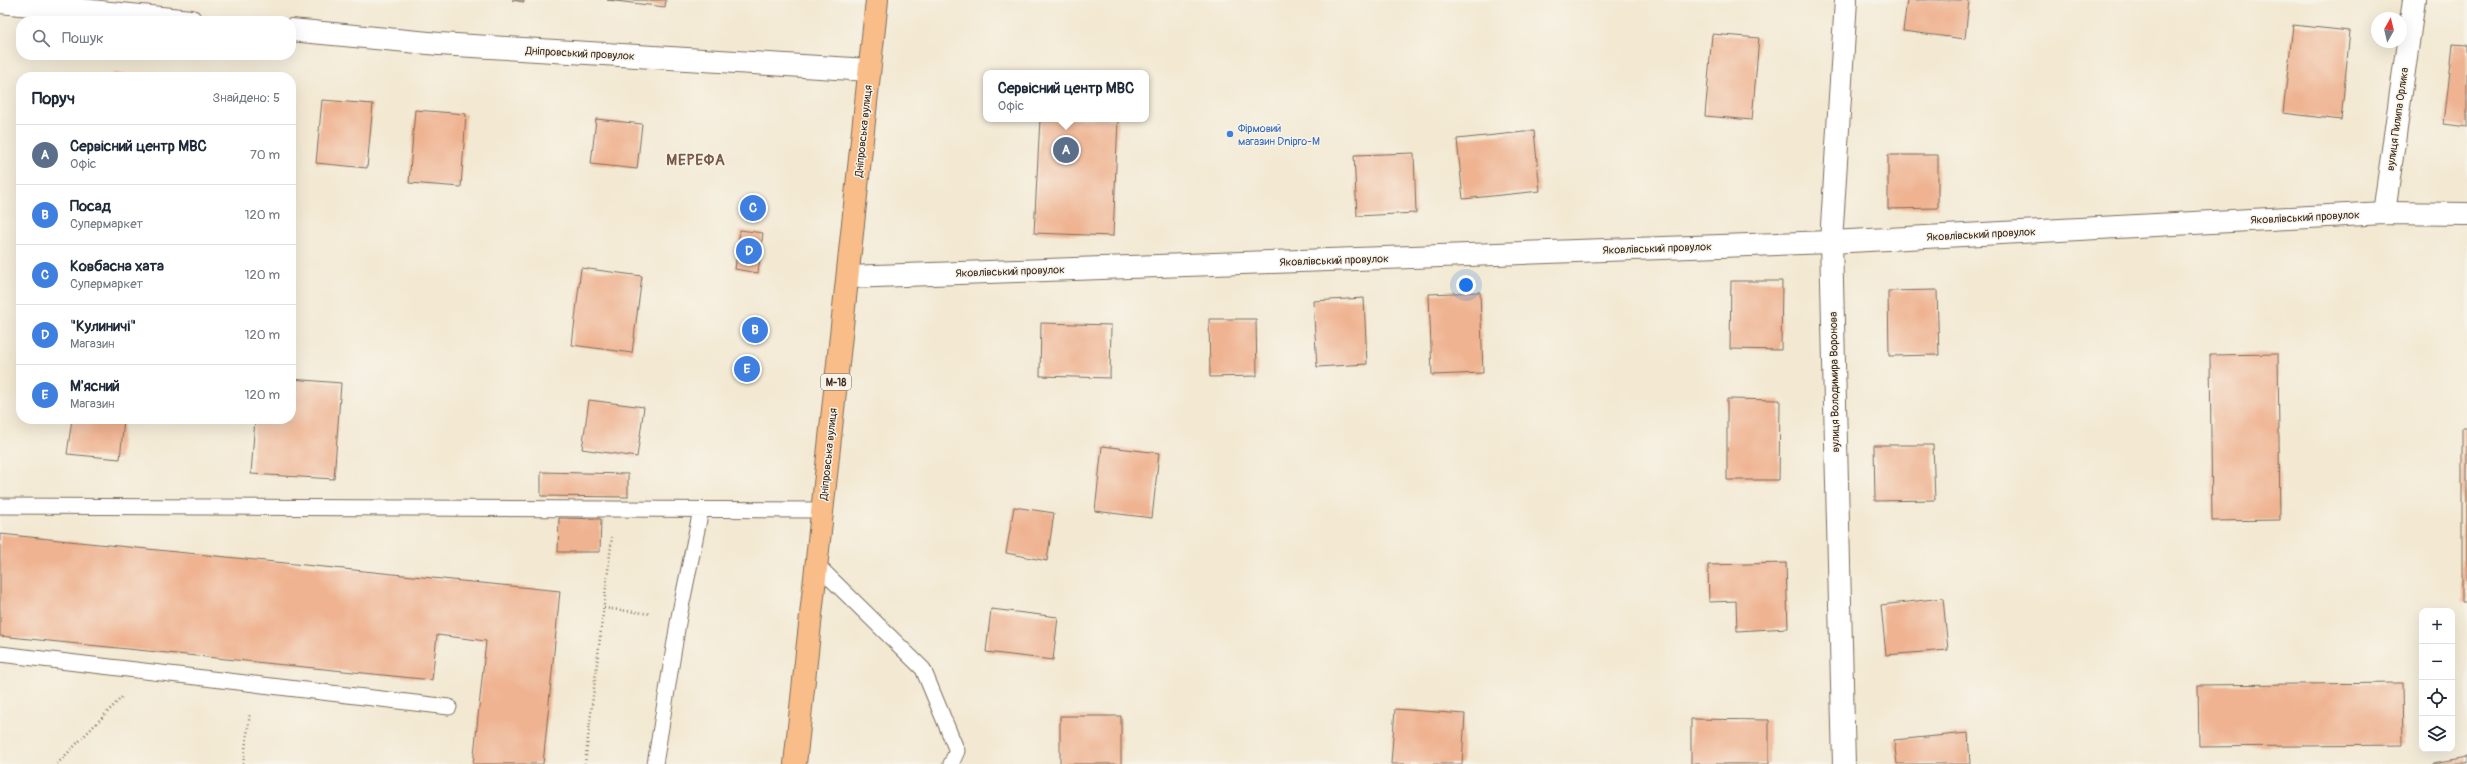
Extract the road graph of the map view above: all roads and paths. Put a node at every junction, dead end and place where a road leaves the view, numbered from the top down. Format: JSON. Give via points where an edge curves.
{"nodes":[{"id":1,"x":877,"y":0,"type":"edge"},
{"id":2,"x":1846,"y":0,"type":"edge"},
{"id":3,"x":2414,"y":0,"type":"edge"},
{"id":4,"x":0,"y":2,"type":"edge"},
{"id":5,"x":141,"y":16,"type":"edge"},
{"id":6,"x":296,"y":30,"type":"edge"},
{"id":7,"x":869,"y":70,"type":"junction"},
{"id":8,"x":2384,"y":213,"type":"junction"},
{"id":9,"x":2467,"y":214,"type":"edge"},
{"id":10,"x":1831,"y":242,"type":"junction"},
{"id":11,"x":848,"y":277,"type":"junction"},
{"id":12,"x":0,"y":506,"type":"edge"},
{"id":13,"x":615,"y":509,"type":"junction"},
{"id":14,"x":701,"y":510,"type":"junction"},
{"id":15,"x":822,"y":510,"type":"junction"},
{"id":16,"x":816,"y":564,"type":"junction"},
{"id":17,"x":604,"y":608,"type":"junction"},
{"id":18,"x":680,"y":617,"type":"junction"},
{"id":19,"x":0,"y":654,"type":"edge"},
{"id":20,"x":148,"y":671,"type":"junction"},
{"id":21,"x":254,"y":684,"type":"junction"},
{"id":22,"x":449,"y":707,"type":"dead end"},
{"id":23,"x":57,"y":764,"type":"edge"},
{"id":24,"x":243,"y":764,"type":"edge"},
{"id":25,"x":585,"y":764,"type":"edge"},
{"id":26,"x":655,"y":764,"type":"edge"},
{"id":27,"x":795,"y":764,"type":"edge"},
{"id":28,"x":951,"y":764,"type":"edge"},
{"id":29,"x":1844,"y":764,"type":"edge"}],
"edges":[{"from":1,"to":7,"type":"highway","name":"Дніпровська вулиця","number":"М-18"},
{"from":2,"to":10,"type":"street","name":"вулиця Володимира Воронова"},
{"from":3,"to":8,"type":"street","name":"вулиця Пилипа Орлика"},
{"from":4,"to":5,"type":"street"},
{"from":6,"to":7,"type":"street","name":"Дніпровський провулок","via":[[439,44]]},
{"from":7,"to":11,"type":"highway","name":"Дніпровська вулиця","number":"М-18"},
{"from":8,"to":9,"type":"street","name":"Яковлівський провулок"},
{"from":8,"to":10,"type":"street","name":"Яковлівський провулок"},
{"from":10,"to":11,"type":"street","name":"Яковлівський провулок"},
{"from":10,"to":29,"type":"street","name":"вулиця Володимира Воронова"},
{"from":11,"to":15,"type":"highway","name":"Дніпровська вулиця","number":"М-18"},
{"from":12,"to":13,"type":"lane"},
{"from":13,"to":14,"type":"lane"},
{"from":13,"to":17,"type":"path"},
{"from":14,"to":15,"type":"lane"},
{"from":14,"to":18,"type":"lane"},
{"from":15,"to":16,"type":"highway","name":"Дніпровська вулиця","number":"М-18"},
{"from":16,"to":27,"type":"highway","name":"Дніпровська вулиця","number":"М-18"},
{"from":16,"to":28,"type":"lane","via":[[923,669],[957,751]]},
{"from":17,"to":18,"type":"path"},
{"from":17,"to":25,"type":"path"},
{"from":18,"to":26,"type":"lane"},
{"from":19,"to":20,"type":"lane"},
{"from":20,"to":21,"type":"lane"},
{"from":20,"to":23,"type":"path"},
{"from":21,"to":22,"type":"lane"},
{"from":21,"to":24,"type":"path"}]}
